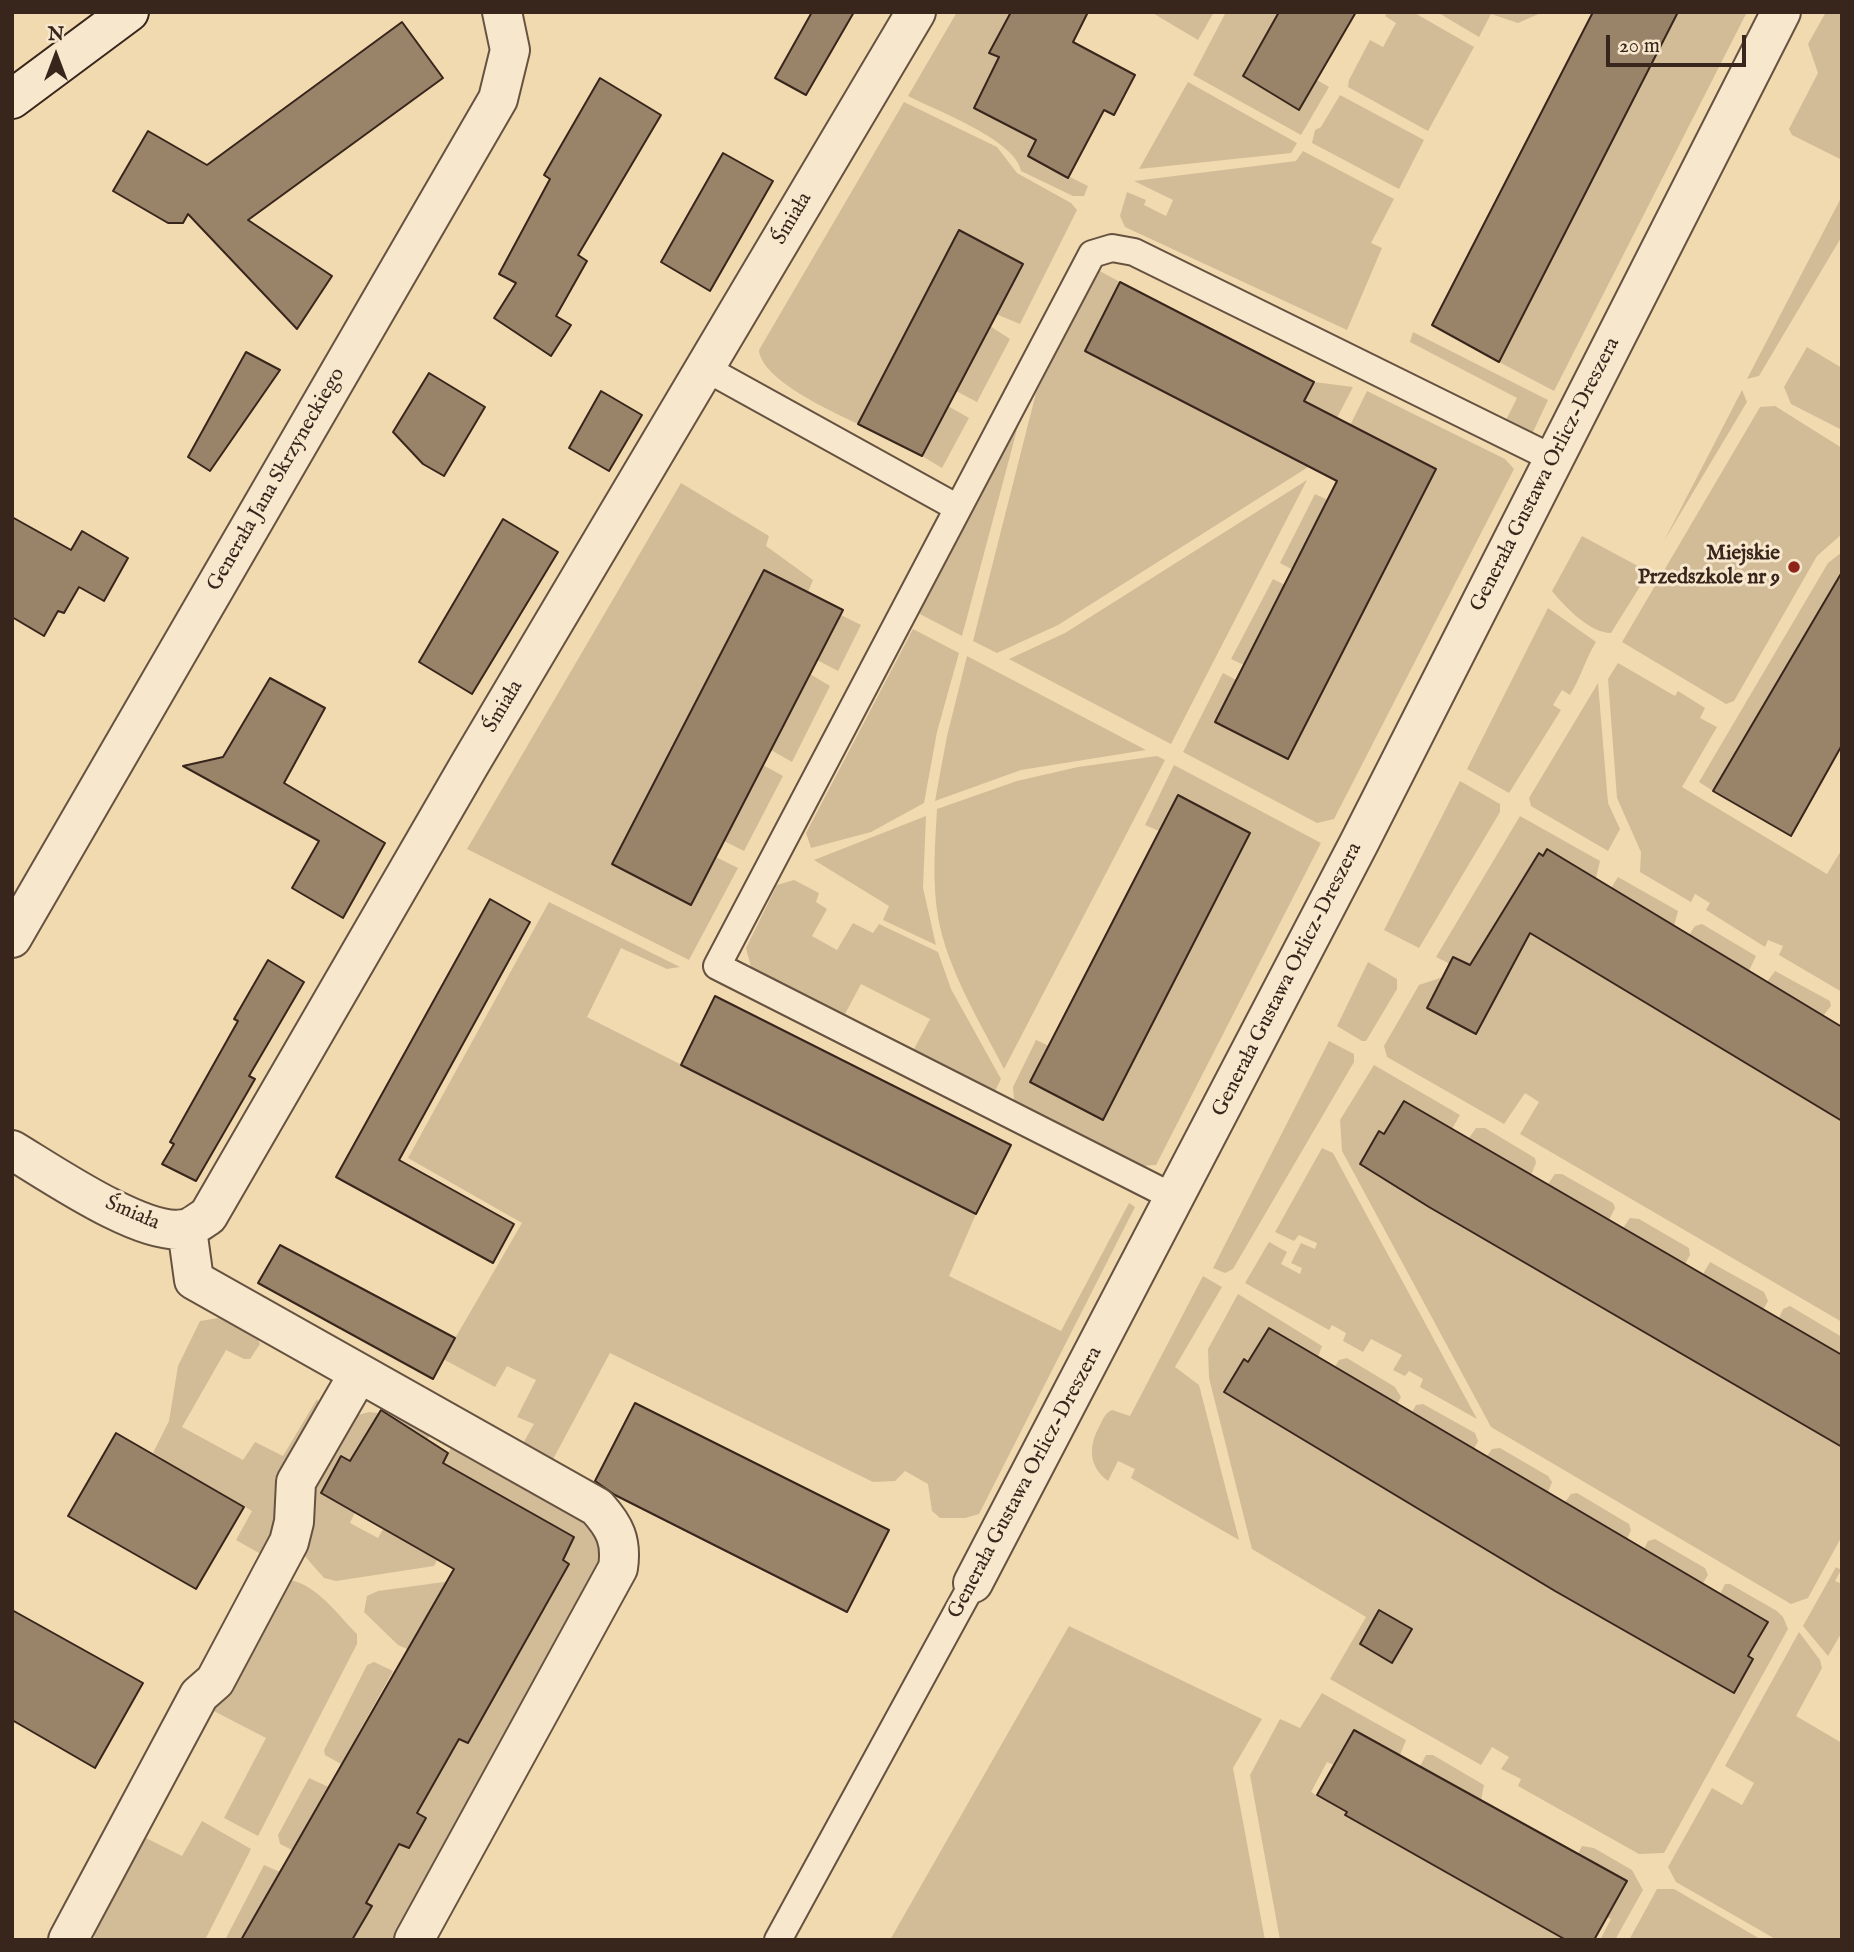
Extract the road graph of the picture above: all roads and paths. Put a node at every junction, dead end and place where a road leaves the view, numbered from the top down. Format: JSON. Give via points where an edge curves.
{"nodes":[{"id":1,"x":129,"y":12,"type":"edge"},
{"id":2,"x":502,"y":12,"type":"edge"},
{"id":3,"x":916,"y":12,"type":"edge"},
{"id":4,"x":1781,"y":12,"type":"edge"},
{"id":5,"x":12,"y":99,"type":"edge"},
{"id":6,"x":705,"y":368,"type":"junction"},
{"id":7,"x":1554,"y":459,"type":"junction"},
{"id":8,"x":958,"y":508,"type":"junction"},
{"id":9,"x":12,"y":938,"type":"edge"},
{"id":10,"x":12,"y":1150,"type":"edge"},
{"id":11,"x":1175,"y":1198,"type":"junction"},
{"id":12,"x":187,"y":1229,"type":"junction"},
{"id":13,"x":359,"y":1373,"type":"junction"},
{"id":14,"x":973,"y":1583,"type":"joint"},
{"id":15,"x":68,"y":1940,"type":"edge"},
{"id":16,"x":414,"y":1940,"type":"edge"},
{"id":17,"x":778,"y":1940,"type":"edge"}],
"edges":[{"from":1,"to":5,"type":"street"},
{"from":2,"to":9,"type":"street","name":"Generała Jana Skrzyneckiego","via":[[510,50],[498,99]]},
{"from":3,"to":6,"type":"street","name":"Śmiała"},
{"from":4,"to":7,"type":"street","name":"Generała Gustawa Orlicz-Dreszera"},
{"from":6,"to":8,"type":"lane"},
{"from":6,"to":12,"type":"street","name":"Śmiała","via":[[208,1216]]},
{"from":7,"to":8,"type":"lane","via":[[1134,252],[1112,248],[1092,254]]},
{"from":7,"to":11,"type":"street","name":"Generała Gustawa Orlicz-Dreszera"},
{"from":8,"to":11,"type":"lane","via":[[717,966]]},
{"from":10,"to":12,"type":"street","name":"Śmiała","via":[[102,1203],[154,1227]]},
{"from":11,"to":14,"type":"street","name":"Generała Gustawa Orlicz-Dreszera"},
{"from":12,"to":13,"type":"street","via":[[194,1279]]},
{"from":13,"to":15,"type":"street","via":[[296,1482],[289,1542],[215,1681],[199,1695]]},
{"from":13,"to":16,"type":"street","via":[[597,1507],[615,1526],[620,1555],[612,1581]]},
{"from":14,"to":17,"type":"lane","name":"Generała Gustawa Orlicz-Dreszera"}]}
